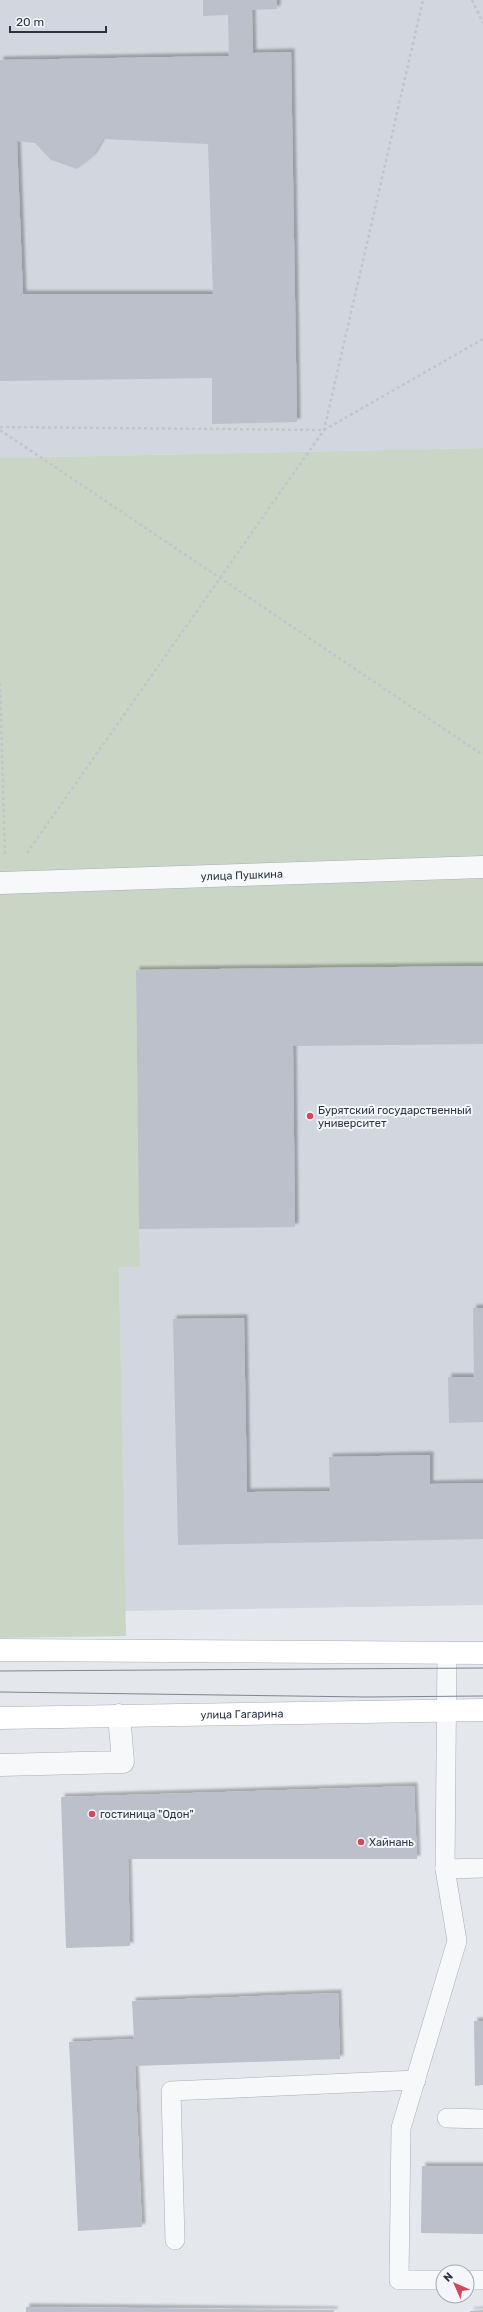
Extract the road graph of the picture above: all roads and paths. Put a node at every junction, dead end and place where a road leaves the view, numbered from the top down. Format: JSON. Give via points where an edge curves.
{"nodes":[{"id":1,"x":423,"y":0,"type":"edge"},
{"id":2,"x":472,"y":0,"type":"edge"},
{"id":3,"x":483,"y":23,"type":"edge"},
{"id":4,"x":483,"y":339,"type":"edge"},
{"id":5,"x":0,"y":427,"type":"edge"},
{"id":6,"x":0,"y":430,"type":"edge"},
{"id":7,"x":324,"y":430,"type":"junction"},
{"id":8,"x":220,"y":578,"type":"junction"},
{"id":9,"x":0,"y":683,"type":"edge"},
{"id":10,"x":483,"y":755,"type":"edge"},
{"id":11,"x":1,"y":775,"type":"edge"},
{"id":12,"x":483,"y":867,"type":"edge"},
{"id":13,"x":3,"y":883,"type":"edge"},
{"id":14,"x":0,"y":1650,"type":"edge"},
{"id":15,"x":447,"y":1652,"type":"junction"},
{"id":16,"x":483,"y":1653,"type":"edge"},
{"id":17,"x":483,"y":1710,"type":"edge"},
{"id":18,"x":445,"y":1711,"type":"junction"},
{"id":19,"x":119,"y":1715,"type":"junction"},
{"id":20,"x":0,"y":1718,"type":"edge"},
{"id":21,"x":0,"y":1765,"type":"edge"},
{"id":22,"x":483,"y":1868,"type":"edge"},
{"id":23,"x":445,"y":1869,"type":"junction"},
{"id":24,"x":416,"y":2080,"type":"junction"},
{"id":25,"x":448,"y":2118,"type":"dead end"},
{"id":26,"x":483,"y":2119,"type":"edge"},
{"id":27,"x":175,"y":2240,"type":"dead end"},
{"id":28,"x":435,"y":2280,"type":"edge"}],
"edges":[{"from":1,"to":7,"type":"path"},
{"from":2,"to":3,"type":"path"},
{"from":4,"to":7,"type":"path"},
{"from":5,"to":7,"type":"path"},
{"from":6,"to":8,"type":"path"},
{"from":7,"to":8,"type":"path"},
{"from":8,"to":10,"type":"path"},
{"from":8,"to":13,"type":"path"},
{"from":9,"to":11,"type":"path"},
{"from":11,"to":13,"type":"path"},
{"from":12,"to":13,"type":"street","name":"улица Пушкина"},
{"from":14,"to":15,"type":"street"},
{"from":15,"to":16,"type":"street"},
{"from":15,"to":18,"type":"lane"},
{"from":17,"to":18,"type":"street","name":"улица Гагарина"},
{"from":18,"to":19,"type":"street","name":"улица Гагарина"},
{"from":18,"to":23,"type":"lane"},
{"from":19,"to":20,"type":"street","name":"улица Гагарина"},
{"from":19,"to":21,"type":"street","via":[[123,1762]]},
{"from":22,"to":23,"type":"lane"},
{"from":23,"to":24,"type":"lane","via":[[457,1941]]},
{"from":24,"to":27,"type":"lane","via":[[171,2090]]},
{"from":24,"to":28,"type":"lane","via":[[401,2128],[399,2280]]},
{"from":25,"to":26,"type":"lane"}]}
